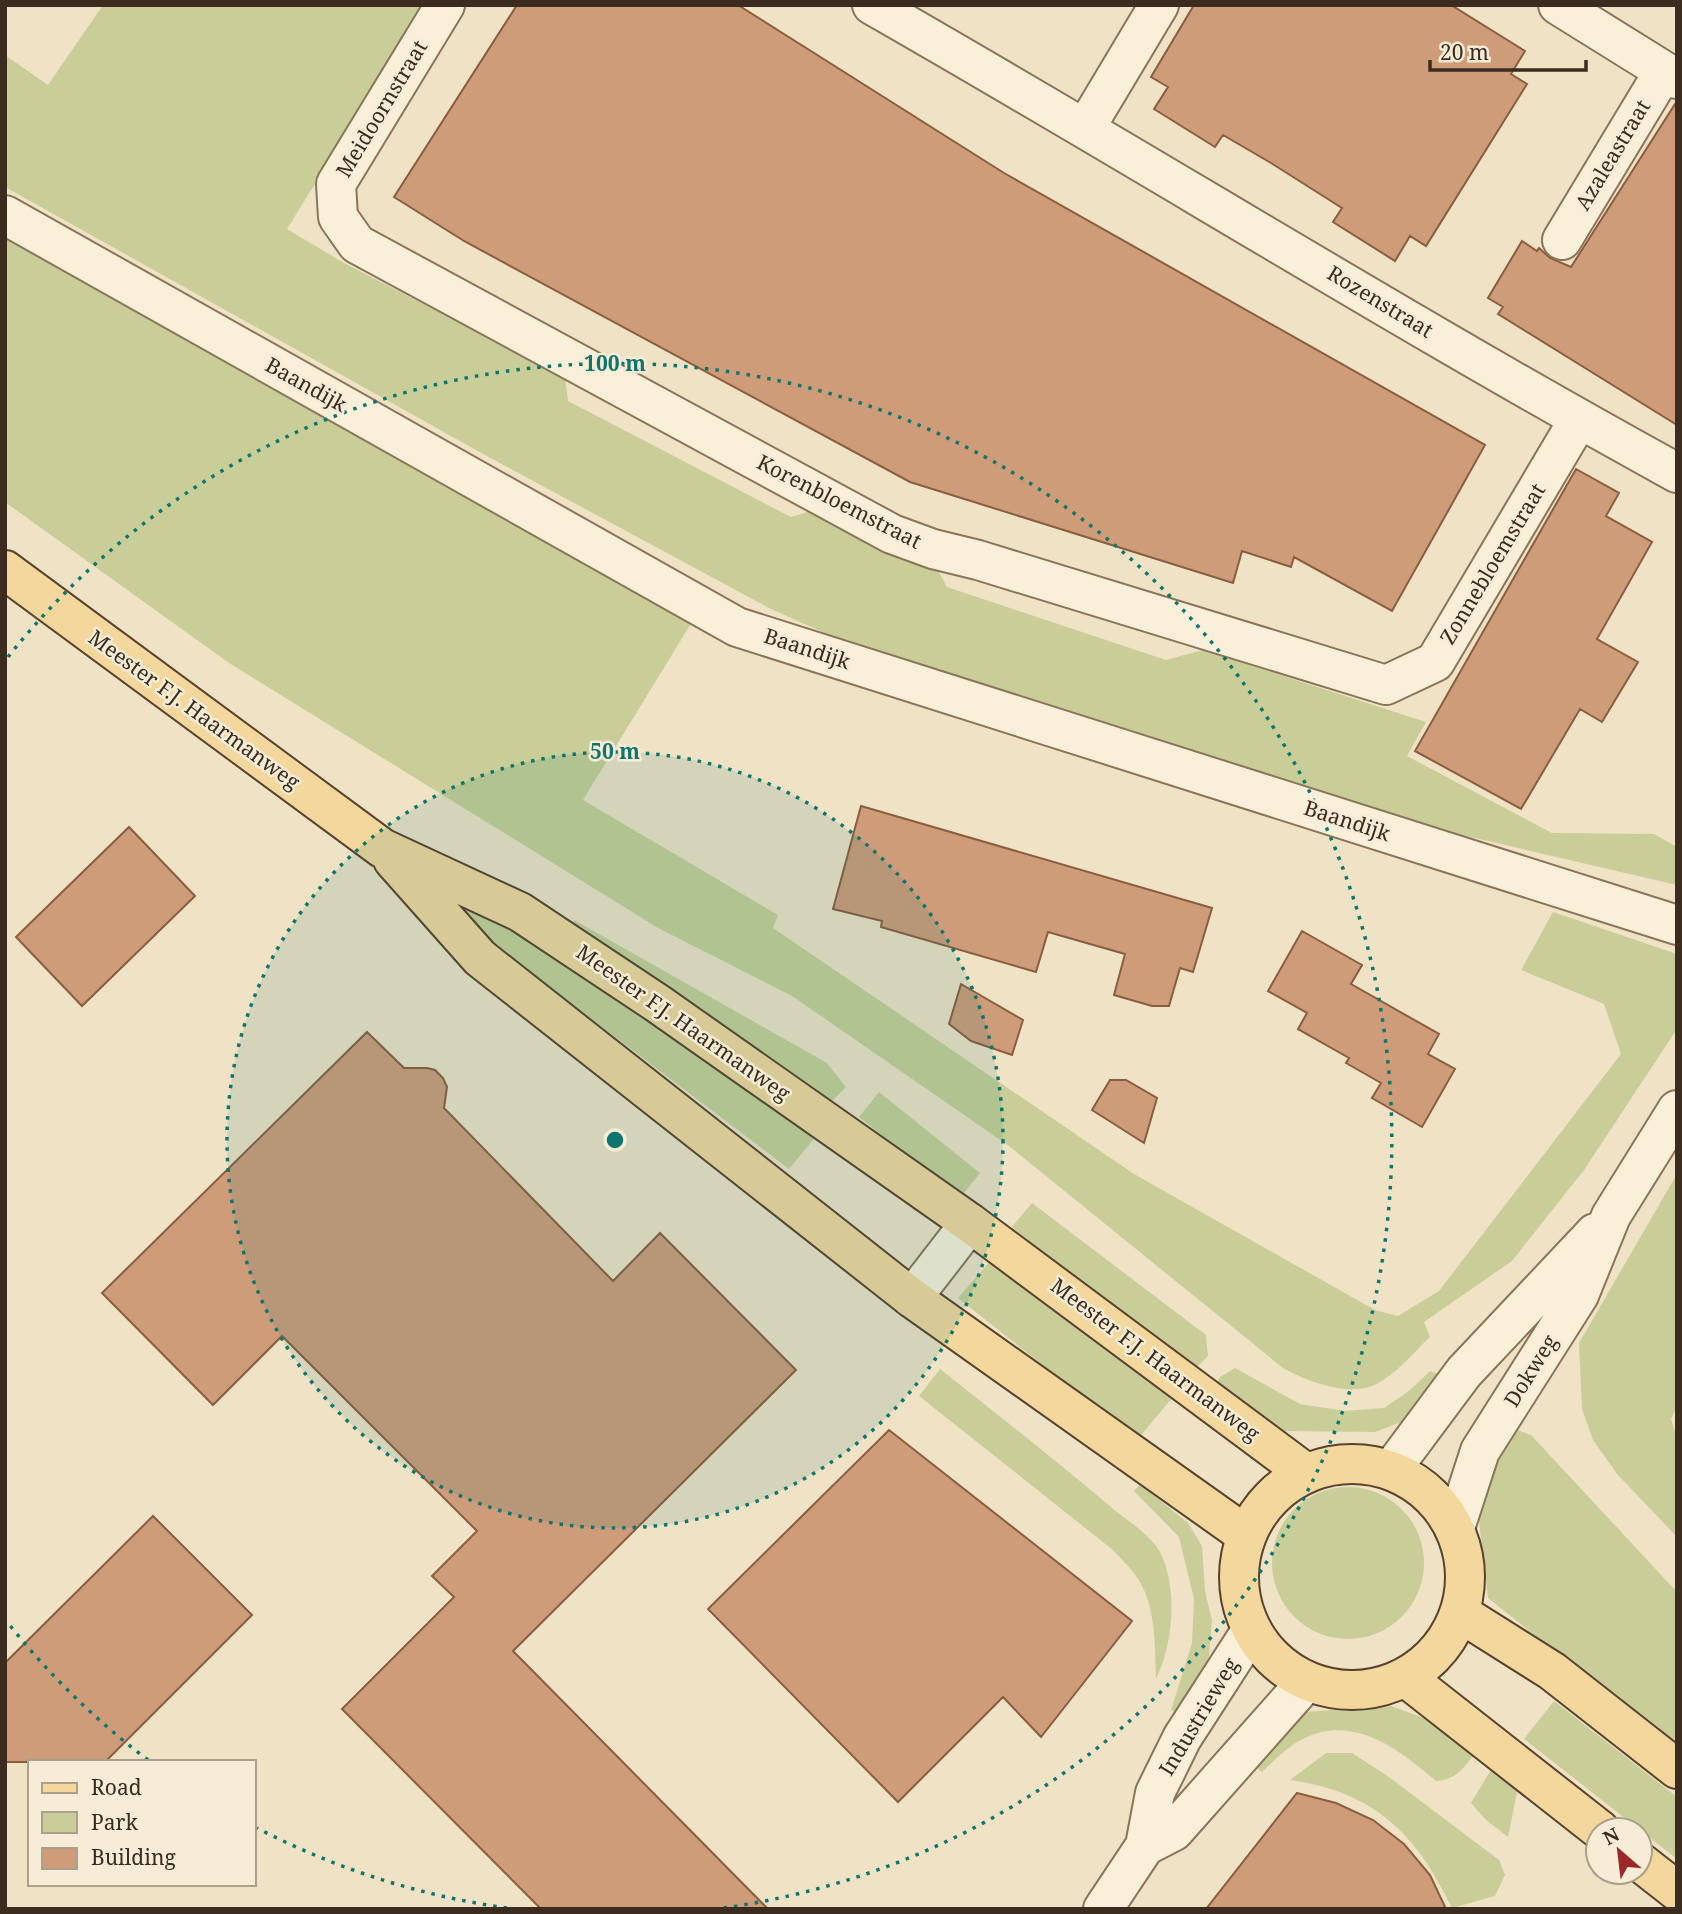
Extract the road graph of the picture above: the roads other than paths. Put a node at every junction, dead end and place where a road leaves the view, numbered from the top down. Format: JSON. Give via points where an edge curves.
{"nodes":[{"id":1,"x":445,"y":5,"type":"edge"},
{"id":2,"x":872,"y":5,"type":"edge"},
{"id":3,"x":1159,"y":5,"type":"edge"},
{"id":4,"x":1558,"y":5,"type":"edge"},
{"id":5,"x":1670,"y":75,"type":"edge"},
{"id":6,"x":1086,"y":127,"type":"junction"},
{"id":7,"x":5,"y":215,"type":"edge"},
{"id":8,"x":338,"y":218,"type":"joint"},
{"id":9,"x":1562,"y":240,"type":"dead end"},
{"id":10,"x":1579,"y":419,"type":"junction"},
{"id":11,"x":1677,"y":473,"type":"edge"},
{"id":12,"x":5,"y":570,"type":"edge"},
{"id":13,"x":1386,"y":685,"type":"joint"},
{"id":14,"x":382,"y":848,"type":"junction"},
{"id":15,"x":1677,"y":925,"type":"edge"},
{"id":16,"x":1677,"y":1110,"type":"edge"},
{"id":17,"x":1611,"y":1216,"type":"junction"},
{"id":18,"x":970,"y":1223,"type":"junction"},
{"id":19,"x":912,"y":1298,"type":"junction"},
{"id":20,"x":1391,"y":1470,"type":"junction"},
{"id":21,"x":1306,"y":1473,"type":"junction"},
{"id":22,"x":1455,"y":1528,"type":"junction"},
{"id":23,"x":1246,"y":1535,"type":"junction"},
{"id":24,"x":1460,"y":1613,"type":"junction"},
{"id":25,"x":1251,"y":1631,"type":"junction"},
{"id":26,"x":1405,"y":1677,"type":"junction"},
{"id":27,"x":1307,"y":1682,"type":"junction"},
{"id":28,"x":1677,"y":1769,"type":"edge"},
{"id":29,"x":1584,"y":1817,"type":"edge"},
{"id":30,"x":1144,"y":1846,"type":"junction"},
{"id":31,"x":1654,"y":1873,"type":"edge"},
{"id":32,"x":1677,"y":1891,"type":"edge"},
{"id":33,"x":1103,"y":1909,"type":"edge"}],
"edges":[{"from":1,"to":8,"type":"street","name":"Meidoornstraat","via":[[336,184]]},
{"from":2,"to":6,"type":"street","name":"Rozenstraat"},
{"from":3,"to":6,"type":"street"},
{"from":4,"to":5,"type":"street","name":"Azaleastraat"},
{"from":5,"to":9,"type":"street","name":"Azaleastraat"},
{"from":6,"to":10,"type":"street","name":"Rozenstraat"},
{"from":7,"to":15,"type":"street","name":"Baandijk","via":[[737,627]]},
{"from":8,"to":13,"type":"street","name":"Korenbloemstraat","via":[[357,244],[892,534]]},
{"from":10,"to":11,"type":"street","name":"Rozenstraat"},
{"from":10,"to":13,"type":"street","name":"Zonnebloemstraat","via":[[1435,662]]},
{"from":12,"to":14,"type":"main road","name":"Meester F.J. Haarmanweg"},
{"from":14,"to":18,"type":"main road","name":"Meester F.J. Haarmanweg","via":[[520,912]]},
{"from":14,"to":19,"type":"main road","name":"Meester F.J. Haarmanweg","via":[[480,958]]},
{"from":16,"to":17,"type":"street","name":"Dokweg"},
{"from":17,"to":20,"type":"street","name":"Dokweg","via":[[1464,1372]]},
{"from":17,"to":22,"type":"street","name":"Dokweg","via":[[1578,1295],[1480,1451]]},
{"from":18,"to":19,"type":"street"},
{"from":18,"to":21,"type":"main road","name":"Meester F.J. Haarmanweg"},
{"from":19,"to":23,"type":"main road","name":"Meester F.J. Haarmanweg"},
{"from":20,"to":21,"type":"main road","via":[[1348,1463]]},
{"from":20,"to":22,"type":"main road","via":[[1429,1492]]},
{"from":21,"to":23,"type":"main road","via":[[1269,1498]]},
{"from":22,"to":24,"type":"main road","via":[[1466,1569]]},
{"from":23,"to":25,"type":"main road","via":[[1238,1584]]},
{"from":24,"to":26,"type":"main road","via":[[1439,1650]]},
{"from":24,"to":28,"type":"main road","via":[[1552,1671]]},
{"from":25,"to":27,"type":"main road","via":[[1275,1661]]},
{"from":25,"to":30,"type":"street","name":"Industrieweg","via":[[1182,1738],[1155,1793]]},
{"from":26,"to":27,"type":"main road","via":[[1356,1691]]},
{"from":26,"to":29,"type":"main road"},
{"from":27,"to":30,"type":"street","name":"Industrieweg","via":[[1174,1831]]},
{"from":30,"to":33,"type":"street","name":"Industrieweg"},
{"from":31,"to":32,"type":"main road"}]}
